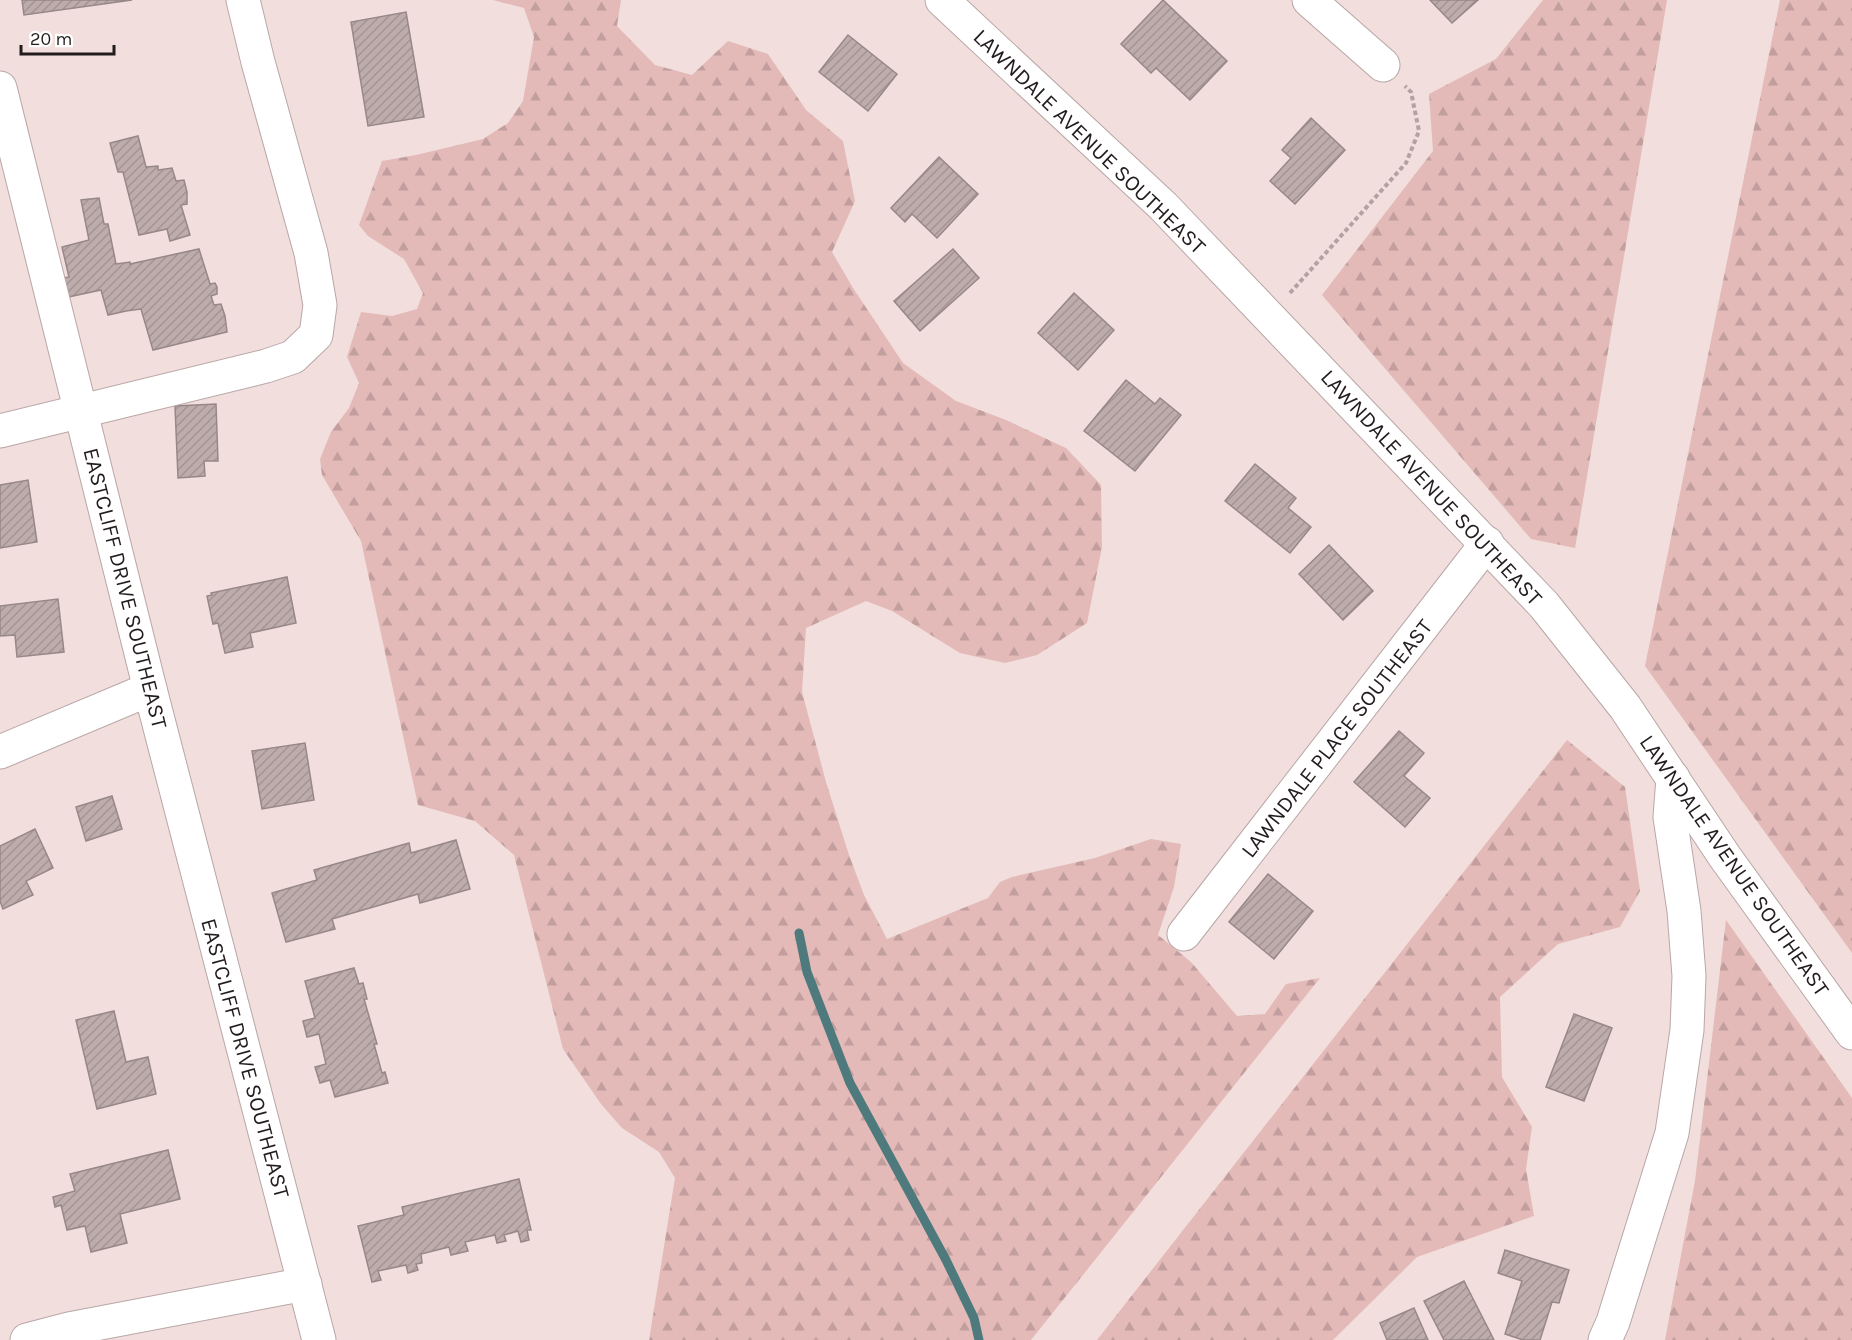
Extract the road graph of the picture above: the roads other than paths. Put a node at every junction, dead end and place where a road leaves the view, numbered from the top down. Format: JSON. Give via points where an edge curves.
{"nodes":[{"id":1,"x":243,"y":0,"type":"edge"},
{"id":2,"x":942,"y":0,"type":"edge"},
{"id":3,"x":1309,"y":0,"type":"edge"},
{"id":4,"x":1383,"y":65,"type":"road end"},
{"id":5,"x":0,"y":88,"type":"edge"},
{"id":6,"x":82,"y":412,"type":"junction"},
{"id":7,"x":0,"y":431,"type":"edge"},
{"id":8,"x":1487,"y":543,"type":"junction"},
{"id":9,"x":150,"y":688,"type":"junction"},
{"id":10,"x":0,"y":752,"type":"edge"},
{"id":11,"x":1673,"y":778,"type":"junction"},
{"id":12,"x":1184,"y":934,"type":"dead end"},
{"id":13,"x":1852,"y":1033,"type":"edge"},
{"id":14,"x":304,"y":1284,"type":"junction"},
{"id":15,"x":27,"y":1340,"type":"edge"},
{"id":16,"x":319,"y":1340,"type":"edge"},
{"id":17,"x":1605,"y":1340,"type":"edge"}],
"edges":[{"from":1,"to":6,"type":"street","via":[[311,253],[320,305],[316,335],[292,357],[266,366]]},
{"from":2,"to":8,"type":"street","name":"LAWNDALE AVENUE SOUTHEAST","via":[[1162,206]]},
{"from":3,"to":4,"type":"street"},
{"from":5,"to":6,"type":"street","name":"EASTCLIFF DRIVE SOUTHEAST"},
{"from":6,"to":7,"type":"street"},
{"from":6,"to":9,"type":"street","name":"EASTCLIFF DRIVE SOUTHEAST"},
{"from":8,"to":11,"type":"street","name":"LAWNDALE AVENUE SOUTHEAST","via":[[1544,604],[1625,707]]},
{"from":8,"to":12,"type":"street","name":"LAWNDALE PLACE SOUTHEAST"},
{"from":9,"to":10,"type":"street"},
{"from":9,"to":14,"type":"street","name":"EASTCLIFF DRIVE SOUTHEAST"},
{"from":11,"to":13,"type":"street","name":"LAWNDALE AVENUE SOUTHEAST"},
{"from":11,"to":17,"type":"street","via":[[1670,817],[1684,911],[1689,976],[1687,1029],[1672,1132]]},
{"from":14,"to":15,"type":"street"},
{"from":14,"to":16,"type":"street","name":"EASTCLIFF DRIVE SOUTHEAST"}]}
